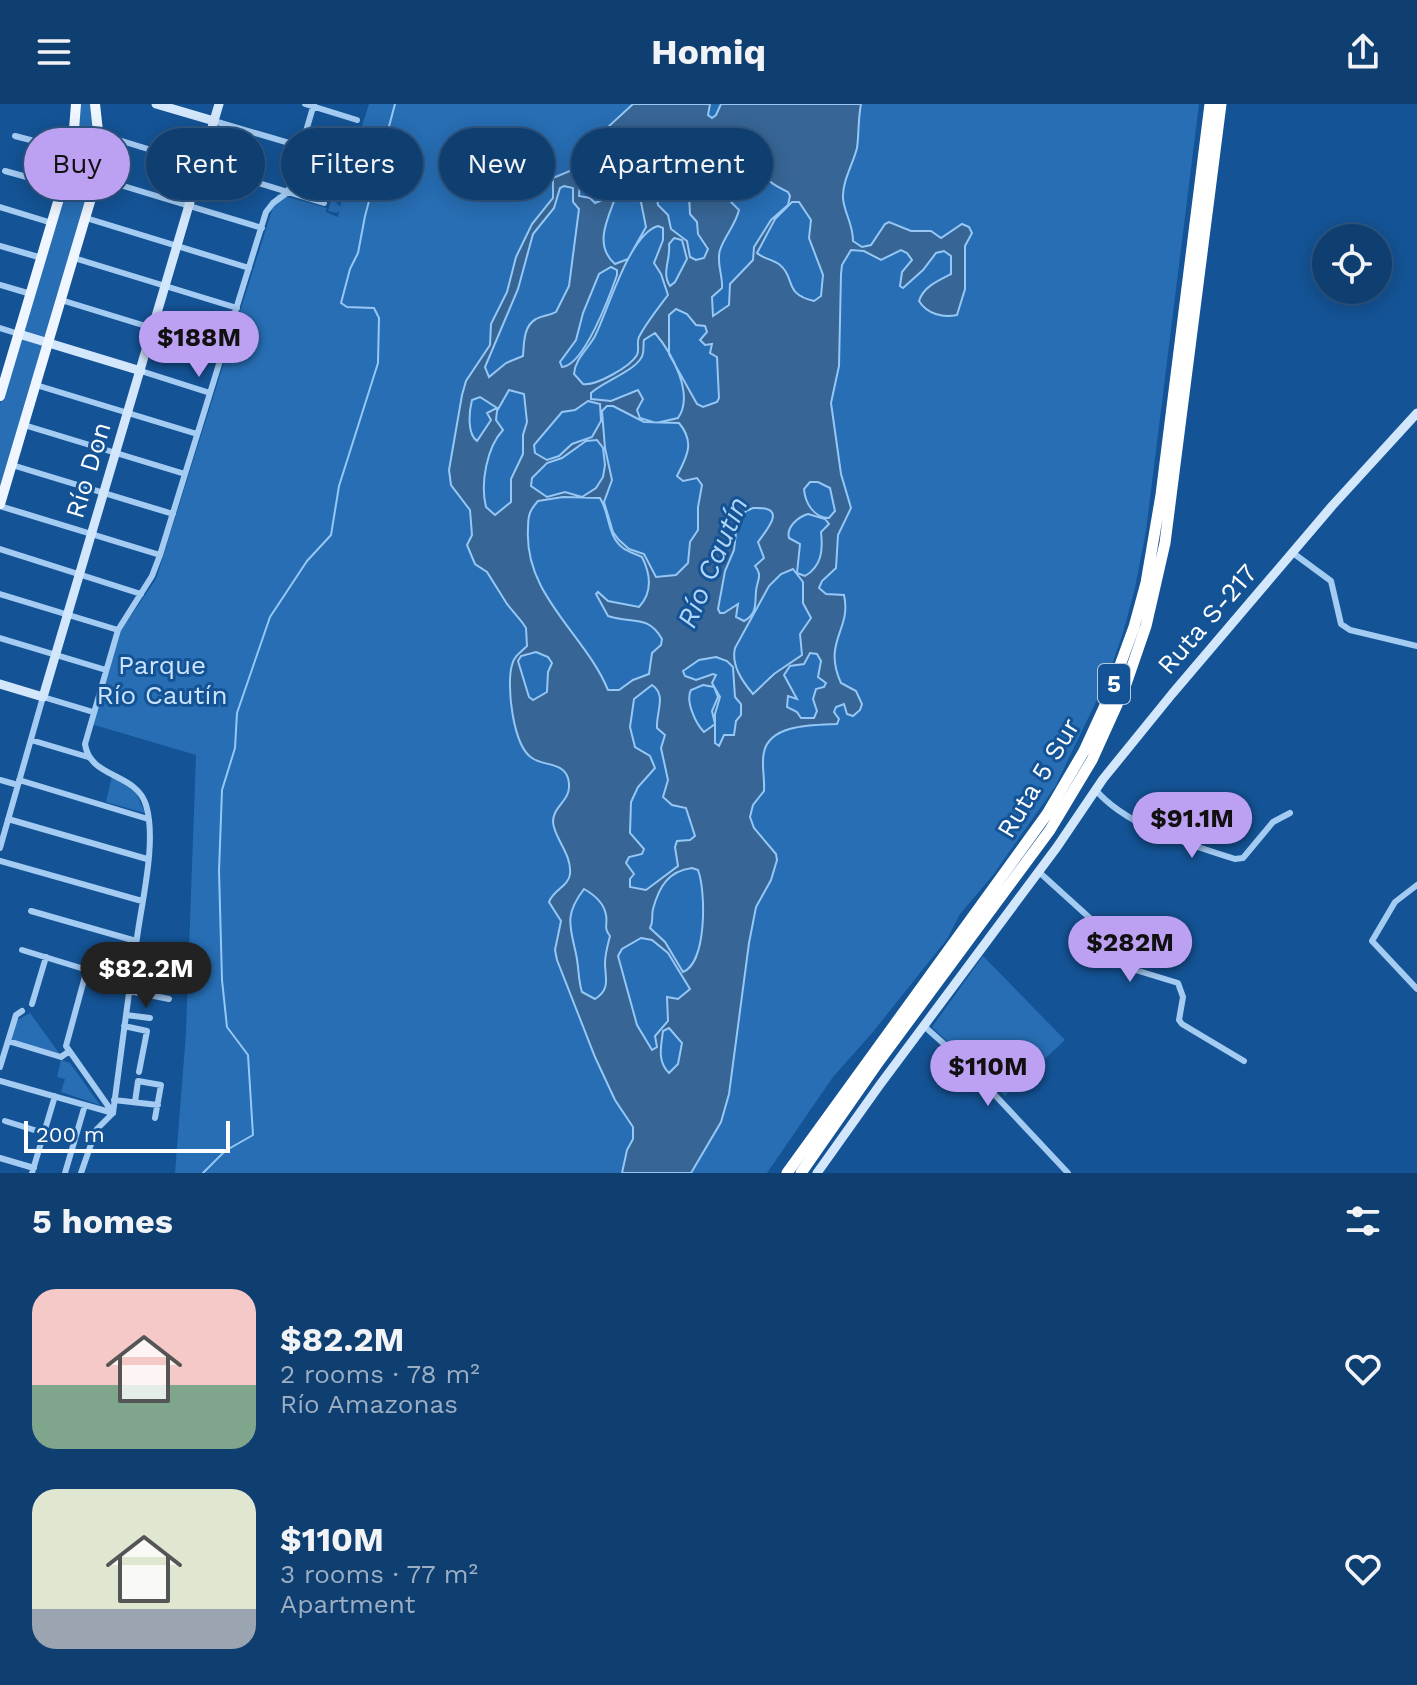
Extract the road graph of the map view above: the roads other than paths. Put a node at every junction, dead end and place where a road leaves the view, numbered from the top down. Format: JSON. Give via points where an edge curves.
{"nodes":[{"id":1,"x":76,"y":104,"type":"edge"},
{"id":2,"x":95,"y":104,"type":"edge"},
{"id":3,"x":156,"y":104,"type":"edge"},
{"id":4,"x":219,"y":104,"type":"edge"},
{"id":5,"x":305,"y":104,"type":"edge"},
{"id":6,"x":1210,"y":104,"type":"edge"},
{"id":7,"x":1221,"y":104,"type":"edge"},
{"id":8,"x":313,"y":105,"type":"edge"},
{"id":9,"x":357,"y":120,"type":"dead end"},
{"id":10,"x":214,"y":121,"type":"junction"},
{"id":11,"x":74,"y":128,"type":"edge"},
{"id":12,"x":98,"y":128,"type":"edge"},
{"id":13,"x":212,"y":128,"type":"edge"},
{"id":14,"x":307,"y":128,"type":"edge"},
{"id":15,"x":15,"y":136,"type":"dead end"},
{"id":16,"x":24,"y":139,"type":"edge"},
{"id":17,"x":281,"y":141,"type":"edge"},
{"id":18,"x":5,"y":171,"type":"dead end"},
{"id":19,"x":24,"y":176,"type":"edge"},
{"id":20,"x":130,"y":185,"type":"edge"},
{"id":21,"x":281,"y":197,"type":"edge"},
{"id":22,"x":59,"y":200,"type":"edge"},
{"id":23,"x":91,"y":200,"type":"edge"},
{"id":24,"x":191,"y":200,"type":"edge"},
{"id":25,"x":314,"y":200,"type":"edge"},
{"id":26,"x":324,"y":203,"type":"dead end"},
{"id":27,"x":189,"y":206,"type":"junction"},
{"id":28,"x":0,"y":207,"type":"edge"},
{"id":29,"x":86,"y":218,"type":"junction"},
{"id":30,"x":52,"y":223,"type":"junction"},
{"id":31,"x":262,"y":228,"type":"junction"},
{"id":32,"x":0,"y":246,"type":"edge"},
{"id":33,"x":177,"y":246,"type":"junction"},
{"id":34,"x":42,"y":258,"type":"junction"},
{"id":35,"x":74,"y":258,"type":"junction"},
{"id":36,"x":249,"y":268,"type":"junction"},
{"id":37,"x":0,"y":285,"type":"edge"},
{"id":38,"x":165,"y":286,"type":"junction"},
{"id":39,"x":31,"y":294,"type":"junction"},
{"id":40,"x":61,"y":300,"type":"junction"},
{"id":41,"x":237,"y":308,"type":"junction"},
{"id":42,"x":0,"y":328,"type":"edge"},
{"id":43,"x":153,"y":328,"type":"junction"},
{"id":44,"x":19,"y":334,"type":"junction"},
{"id":45,"x":48,"y":343,"type":"junction"},
{"id":46,"x":224,"y":350,"type":"junction"},
{"id":47,"x":141,"y":371,"type":"junction"},
{"id":48,"x":3,"y":374,"type":"edge"},
{"id":49,"x":36,"y":385,"type":"junction"},
{"id":50,"x":210,"y":393,"type":"junction"},
{"id":51,"x":0,"y":396,"type":"edge"},
{"id":52,"x":128,"y":413,"type":"junction"},
{"id":53,"x":1417,"y":413,"type":"edge"},
{"id":54,"x":24,"y":425,"type":"junction"},
{"id":55,"x":197,"y":434,"type":"junction"},
{"id":56,"x":116,"y":454,"type":"junction"},
{"id":57,"x":12,"y":465,"type":"junction"},
{"id":58,"x":185,"y":474,"type":"junction"},
{"id":59,"x":104,"y":493,"type":"junction"},
{"id":60,"x":0,"y":505,"type":"edge"},
{"id":61,"x":173,"y":514,"type":"junction"},
{"id":62,"x":92,"y":534,"type":"junction"},
{"id":63,"x":0,"y":549,"type":"edge"},
{"id":64,"x":1293,"y":553,"type":"junction"},
{"id":65,"x":160,"y":555,"type":"junction"},
{"id":66,"x":80,"y":574,"type":"junction"},
{"id":67,"x":0,"y":594,"type":"edge"},
{"id":68,"x":141,"y":594,"type":"junction"},
{"id":69,"x":68,"y":615,"type":"junction"},
{"id":70,"x":118,"y":630,"type":"junction"},
{"id":71,"x":0,"y":638,"type":"edge"},
{"id":72,"x":1417,"y":646,"type":"edge"},
{"id":73,"x":56,"y":655,"type":"junction"},
{"id":74,"x":106,"y":670,"type":"junction"},
{"id":75,"x":0,"y":684,"type":"edge"},
{"id":76,"x":43,"y":697,"type":"junction"},
{"id":77,"x":93,"y":712,"type":"junction"},
{"id":78,"x":31,"y":740,"type":"junction"},
{"id":79,"x":88,"y":757,"type":"junction"},
{"id":80,"x":0,"y":780,"type":"edge"},
{"id":81,"x":19,"y":783,"type":"junction"},
{"id":82,"x":1095,"y":789,"type":"junction"},
{"id":83,"x":1290,"y":813,"type":"dead end"},
{"id":84,"x":8,"y":819,"type":"junction"},
{"id":85,"x":148,"y":819,"type":"junction"},
{"id":86,"x":0,"y":848,"type":"edge"},
{"id":87,"x":147,"y":859,"type":"junction"},
{"id":88,"x":0,"y":861,"type":"edge"},
{"id":89,"x":1039,"y":872,"type":"junction"},
{"id":90,"x":1417,"y":885,"type":"edge"},
{"id":91,"x":142,"y":901,"type":"junction"},
{"id":92,"x":31,"y":911,"type":"dead end"},
{"id":93,"x":136,"y":941,"type":"junction"},
{"id":94,"x":22,"y":950,"type":"dead end"},
{"id":95,"x":135,"y":952,"type":"junction"},
{"id":96,"x":166,"y":956,"type":"dead end"},
{"id":97,"x":46,"y":957,"type":"junction"},
{"id":98,"x":87,"y":969,"type":"junction"},
{"id":99,"x":132,"y":971,"type":"junction"},
{"id":100,"x":173,"y":978,"type":"dead end"},
{"id":101,"x":130,"y":983,"type":"junction"},
{"id":102,"x":1417,"y":989,"type":"edge"},
{"id":103,"x":129,"y":991,"type":"junction"},
{"id":104,"x":169,"y":999,"type":"dead end"},
{"id":105,"x":32,"y":1004,"type":"dead end"},
{"id":106,"x":22,"y":1011,"type":"dead end"},
{"id":107,"x":126,"y":1015,"type":"junction"},
{"id":108,"x":150,"y":1018,"type":"dead end"},
{"id":109,"x":124,"y":1026,"type":"junction"},
{"id":110,"x":924,"y":1026,"type":"junction"},
{"id":111,"x":8,"y":1041,"type":"junction"},
{"id":112,"x":68,"y":1052,"type":"junction"},
{"id":113,"x":1244,"y":1061,"type":"dead end"},
{"id":114,"x":0,"y":1067,"type":"edge"},
{"id":115,"x":139,"y":1072,"type":"dead end"},
{"id":116,"x":0,"y":1081,"type":"edge"},
{"id":117,"x":55,"y":1096,"type":"junction"},
{"id":118,"x":114,"y":1100,"type":"junction"},
{"id":119,"x":135,"y":1102,"type":"junction"},
{"id":120,"x":85,"y":1105,"type":"junction"},
{"id":121,"x":158,"y":1105,"type":"junction"},
{"id":122,"x":113,"y":1113,"type":"junction"},
{"id":123,"x":155,"y":1118,"type":"dead end"},
{"id":124,"x":5,"y":1121,"type":"dead end"},
{"id":125,"x":44,"y":1133,"type":"junction"},
{"id":126,"x":0,"y":1158,"type":"edge"},
{"id":127,"x":33,"y":1171,"type":"edge"},
{"id":128,"x":83,"y":1172,"type":"edge"},
{"id":129,"x":65,"y":1173,"type":"edge"},
{"id":130,"x":787,"y":1173,"type":"edge"},
{"id":131,"x":801,"y":1173,"type":"edge"},
{"id":132,"x":817,"y":1173,"type":"edge"},
{"id":133,"x":1068,"y":1173,"type":"edge"}],
"edges":[{"from":1,"to":11,"type":"main road"},
{"from":2,"to":12,"type":"main road"},
{"from":3,"to":10,"type":"main road"},
{"from":4,"to":10,"type":"main road","name":"Río Don"},
{"from":5,"to":8,"type":"street"},
{"from":6,"to":130,"type":"highway","name":"Ruta 5 Sur","number":"5","via":[[1156,528],[1139,611],[1117,678],[1084,751],[1047,814]]},
{"from":7,"to":131,"type":"highway","name":"Ruta 5 Sur","number":"5","via":[[1165,543],[1146,626],[1121,698],[1050,830]]},
{"from":8,"to":9,"type":"street"},
{"from":8,"to":14,"type":"street"},
{"from":10,"to":13,"type":"main road","name":"Río Don"},
{"from":10,"to":17,"type":"street"},
{"from":15,"to":16,"type":"street"},
{"from":18,"to":19,"type":"street"},
{"from":20,"to":27,"type":"street"},
{"from":21,"to":31,"type":"street","via":[[266,212]]},
{"from":22,"to":30,"type":"main road"},
{"from":23,"to":29,"type":"main road"},
{"from":24,"to":27,"type":"main road","name":"Río Don"},
{"from":25,"to":26,"type":"street"},
{"from":27,"to":31,"type":"street"},
{"from":27,"to":33,"type":"main road","name":"Río Don"},
{"from":28,"to":30,"type":"street"},
{"from":29,"to":33,"type":"street"},
{"from":29,"to":35,"type":"main road"},
{"from":30,"to":34,"type":"main road"},
{"from":31,"to":36,"type":"street"},
{"from":32,"to":34,"type":"street"},
{"from":33,"to":36,"type":"street"},
{"from":33,"to":38,"type":"main road","name":"Río Don"},
{"from":34,"to":39,"type":"main road"},
{"from":35,"to":38,"type":"street"},
{"from":35,"to":40,"type":"main road"},
{"from":36,"to":41,"type":"street"},
{"from":37,"to":39,"type":"street"},
{"from":38,"to":41,"type":"street"},
{"from":38,"to":43,"type":"main road","name":"Río Don"},
{"from":39,"to":44,"type":"main road"},
{"from":40,"to":43,"type":"street"},
{"from":40,"to":45,"type":"main road"},
{"from":41,"to":46,"type":"street"},
{"from":42,"to":44,"type":"street"},
{"from":43,"to":46,"type":"street"},
{"from":43,"to":47,"type":"main road","name":"Río Don"},
{"from":44,"to":45,"type":"main road"},
{"from":44,"to":48,"type":"main road"},
{"from":45,"to":47,"type":"main road"},
{"from":45,"to":49,"type":"main road"},
{"from":46,"to":50,"type":"street"},
{"from":47,"to":50,"type":"street"},
{"from":47,"to":52,"type":"main road","name":"Río Don"},
{"from":48,"to":51,"type":"main road"},
{"from":49,"to":52,"type":"street"},
{"from":49,"to":54,"type":"main road"},
{"from":50,"to":55,"type":"street"},
{"from":52,"to":55,"type":"street"},
{"from":52,"to":56,"type":"main road","name":"Río Don"},
{"from":53,"to":64,"type":"main road","name":"Ruta S-217"},
{"from":54,"to":56,"type":"street"},
{"from":54,"to":57,"type":"main road"},
{"from":55,"to":58,"type":"street"},
{"from":56,"to":58,"type":"street"},
{"from":56,"to":59,"type":"main road","name":"Río Don"},
{"from":57,"to":59,"type":"street"},
{"from":57,"to":60,"type":"main road"},
{"from":58,"to":61,"type":"street"},
{"from":59,"to":61,"type":"street"},
{"from":59,"to":62,"type":"main road","name":"Río Don"},
{"from":60,"to":62,"type":"street"},
{"from":61,"to":65,"type":"street"},
{"from":62,"to":65,"type":"street"},
{"from":62,"to":66,"type":"main road","name":"Río Don"},
{"from":63,"to":66,"type":"street"},
{"from":64,"to":72,"type":"street","via":[[1331,581],[1341,624]]},
{"from":64,"to":82,"type":"main road","name":"Ruta S-217"},
{"from":65,"to":68,"type":"street"},
{"from":66,"to":68,"type":"street"},
{"from":66,"to":69,"type":"main road","name":"Río Don"},
{"from":67,"to":69,"type":"street"},
{"from":68,"to":70,"type":"street"},
{"from":69,"to":70,"type":"street"},
{"from":69,"to":73,"type":"main road","name":"Río Don"},
{"from":70,"to":74,"type":"street"},
{"from":71,"to":73,"type":"street"},
{"from":73,"to":74,"type":"street"},
{"from":73,"to":76,"type":"main road","name":"Río Don"},
{"from":74,"to":77,"type":"street"},
{"from":75,"to":76,"type":"main road"},
{"from":76,"to":77,"type":"street"},
{"from":76,"to":78,"type":"street","name":"Río Don"},
{"from":77,"to":79,"type":"street","via":[[85,744]]},
{"from":78,"to":79,"type":"street"},
{"from":78,"to":81,"type":"street","name":"Río Don"},
{"from":79,"to":85,"type":"street","via":[[138,791]]},
{"from":80,"to":81,"type":"street"},
{"from":81,"to":84,"type":"street","name":"Río Don"},
{"from":81,"to":85,"type":"street"},
{"from":82,"to":83,"type":"street","via":[[1105,801],[1153,829],[1235,859],[1243,858],[1273,822]]},
{"from":82,"to":89,"type":"main road","name":"Ruta S-217"},
{"from":84,"to":86,"type":"street","name":"Río Don"},
{"from":84,"to":87,"type":"street"},
{"from":85,"to":87,"type":"street"},
{"from":87,"to":91,"type":"street"},
{"from":88,"to":91,"type":"street"},
{"from":89,"to":110,"type":"main road","name":"Ruta S-217"},
{"from":89,"to":113,"type":"street","via":[[1092,920],[1092,952],[1178,983],[1182,1024]]},
{"from":90,"to":102,"type":"street","via":[[1395,902],[1372,941]]},
{"from":91,"to":93,"type":"street"},
{"from":92,"to":93,"type":"street"},
{"from":93,"to":95,"type":"street"},
{"from":94,"to":97,"type":"street"},
{"from":95,"to":96,"type":"street"},
{"from":95,"to":99,"type":"street"},
{"from":97,"to":98,"type":"street"},
{"from":97,"to":105,"type":"street"},
{"from":98,"to":101,"type":"street"},
{"from":98,"to":112,"type":"street"},
{"from":99,"to":100,"type":"street"},
{"from":99,"to":101,"type":"street"},
{"from":101,"to":103,"type":"street"},
{"from":103,"to":104,"type":"street"},
{"from":103,"to":107,"type":"street"},
{"from":106,"to":111,"type":"street"},
{"from":107,"to":108,"type":"street"},
{"from":107,"to":109,"type":"street"},
{"from":109,"to":115,"type":"street","via":[[147,1031]]},
{"from":109,"to":118,"type":"street"},
{"from":110,"to":132,"type":"main road","name":"Ruta S-217"},
{"from":110,"to":133,"type":"street"},
{"from":111,"to":112,"type":"street","via":[[61,1057]]},
{"from":111,"to":114,"type":"street"},
{"from":112,"to":122,"type":"street"},
{"from":116,"to":117,"type":"street"},
{"from":117,"to":120,"type":"street"},
{"from":117,"to":125,"type":"street"},
{"from":118,"to":119,"type":"street"},
{"from":118,"to":122,"type":"street"},
{"from":119,"to":121,"type":"street"},
{"from":119,"to":121,"type":"street","via":[[138,1081],[161,1085]]},
{"from":120,"to":122,"type":"street"},
{"from":120,"to":129,"type":"street"},
{"from":121,"to":123,"type":"street"},
{"from":122,"to":128,"type":"street","via":[[96,1130]]},
{"from":124,"to":125,"type":"street"},
{"from":125,"to":127,"type":"street"},
{"from":126,"to":127,"type":"street"}]}
